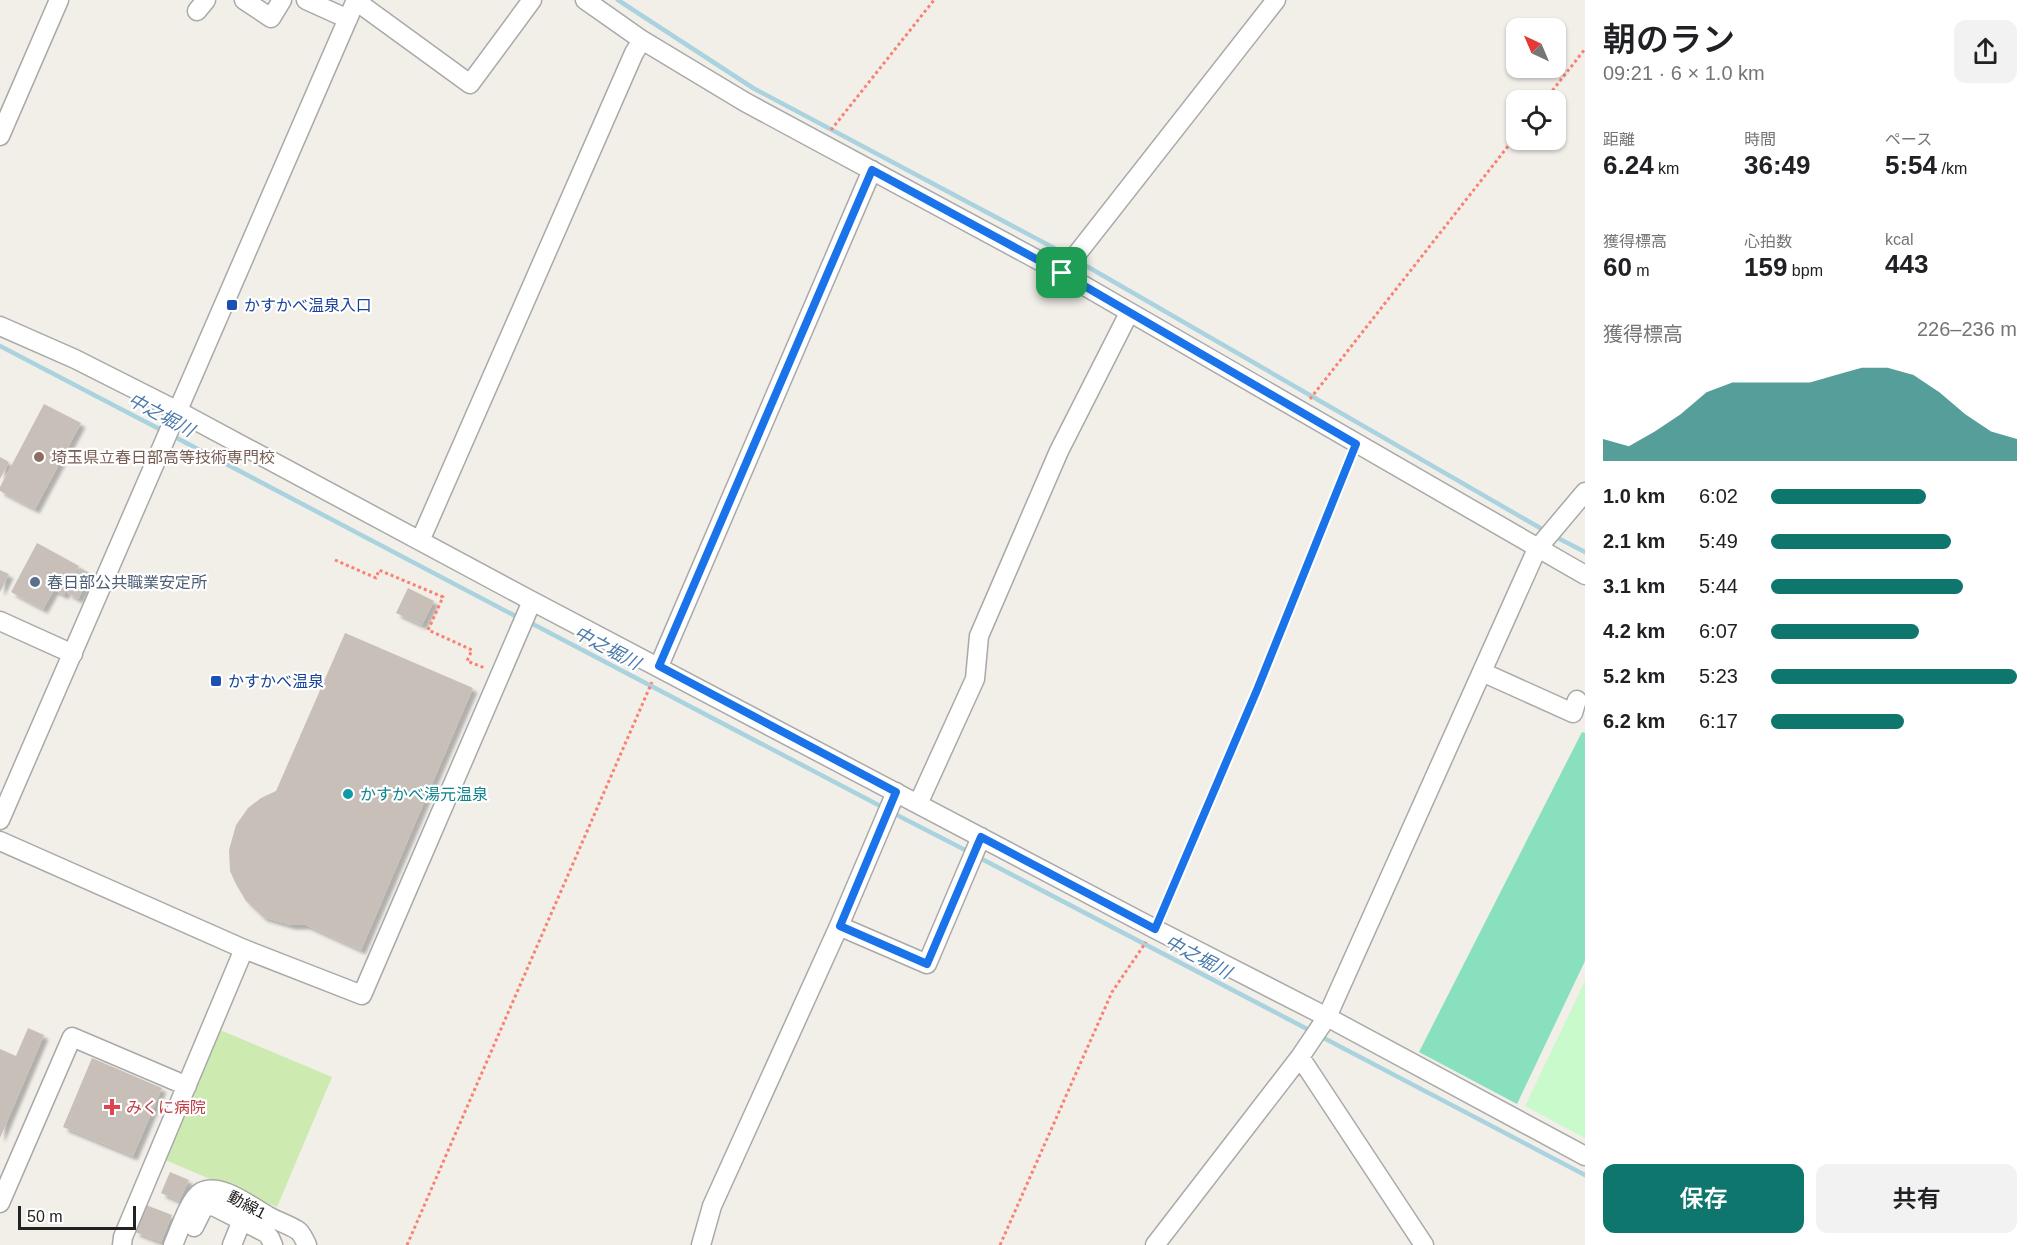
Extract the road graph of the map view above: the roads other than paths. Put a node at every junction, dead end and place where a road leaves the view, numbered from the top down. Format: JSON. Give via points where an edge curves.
{"nodes":[{"id":1,"x":59,"y":0,"type":"edge"},
{"id":2,"x":244,"y":0,"type":"edge"},
{"id":3,"x":282,"y":0,"type":"edge"},
{"id":4,"x":306,"y":0,"type":"edge"},
{"id":5,"x":356,"y":0,"type":"edge"},
{"id":6,"x":532,"y":0,"type":"edge"},
{"id":7,"x":586,"y":0,"type":"edge"},
{"id":8,"x":1276,"y":0,"type":"edge"},
{"id":9,"x":348,"y":19,"type":"junction"},
{"id":10,"x":642,"y":39,"type":"junction"},
{"id":11,"x":0,"y":136,"type":"edge"},
{"id":12,"x":872,"y":170,"type":"junction"},
{"id":13,"x":1064,"y":270,"type":"junction"},
{"id":14,"x":1129,"y":313,"type":"junction"},
{"id":15,"x":0,"y":326,"type":"edge"},
{"id":16,"x":178,"y":411,"type":"junction"},
{"id":17,"x":1585,"y":492,"type":"edge"},
{"id":18,"x":420,"y":541,"type":"junction"},
{"id":19,"x":1540,"y":546,"type":"junction"},
{"id":20,"x":1585,"y":575,"type":"edge"},
{"id":21,"x":530,"y":605,"type":"junction"},
{"id":22,"x":0,"y":621,"type":"edge"},
{"id":23,"x":73,"y":654,"type":"junction"},
{"id":24,"x":659,"y":666,"type":"junction"},
{"id":25,"x":1482,"y":672,"type":"junction"},
{"id":26,"x":1577,"y":700,"type":"dead end"},
{"id":27,"x":896,"y":792,"type":"junction"},
{"id":28,"x":918,"y":804,"type":"junction"},
{"id":29,"x":0,"y":820,"type":"edge"},
{"id":30,"x":981,"y":837,"type":"junction"},
{"id":31,"x":0,"y":841,"type":"edge"},
{"id":32,"x":840,"y":926,"type":"junction"},
{"id":33,"x":244,"y":949,"type":"junction"},
{"id":34,"x":1324,"y":1021,"type":"junction"},
{"id":35,"x":1305,"y":1050,"type":"junction"},
{"id":36,"x":187,"y":1086,"type":"junction"},
{"id":37,"x":1585,"y":1156,"type":"edge"},
{"id":38,"x":0,"y":1203,"type":"edge"},
{"id":39,"x":243,"y":1220,"type":"junction"},
{"id":40,"x":122,"y":1245,"type":"edge"},
{"id":41,"x":173,"y":1245,"type":"edge"},
{"id":42,"x":180,"y":1245,"type":"edge"},
{"id":43,"x":186,"y":1245,"type":"edge"},
{"id":44,"x":232,"y":1245,"type":"edge"},
{"id":45,"x":273,"y":1245,"type":"edge"},
{"id":46,"x":291,"y":1245,"type":"edge"},
{"id":47,"x":307,"y":1245,"type":"edge"},
{"id":48,"x":701,"y":1245,"type":"edge"},
{"id":49,"x":1155,"y":1245,"type":"edge"},
{"id":50,"x":1424,"y":1245,"type":"edge"}],
"edges":[{"from":1,"to":11,"type":"street"},
{"from":2,"to":3,"type":"street","via":[[271,18]]},
{"from":4,"to":9,"type":"street"},
{"from":5,"to":6,"type":"street","via":[[470,84]]},
{"from":5,"to":9,"type":"street"},
{"from":7,"to":10,"type":"street"},
{"from":8,"to":13,"type":"street"},
{"from":9,"to":16,"type":"street"},
{"from":10,"to":12,"type":"street","via":[[745,102]]},
{"from":10,"to":18,"type":"street"},
{"from":12,"to":13,"type":"street"},
{"from":12,"to":24,"type":"street"},
{"from":13,"to":14,"type":"street"},
{"from":14,"to":19,"type":"street"},
{"from":14,"to":28,"type":"street","via":[[1059,451],[979,636],[975,679]]},
{"from":15,"to":16,"type":"street"},
{"from":16,"to":18,"type":"street"},
{"from":16,"to":23,"type":"street"},
{"from":17,"to":19,"type":"street"},
{"from":18,"to":21,"type":"street"},
{"from":19,"to":20,"type":"street"},
{"from":19,"to":25,"type":"street"},
{"from":21,"to":24,"type":"street"},
{"from":21,"to":33,"type":"street","via":[[362,995]]},
{"from":22,"to":23,"type":"street"},
{"from":23,"to":29,"type":"street"},
{"from":24,"to":27,"type":"street"},
{"from":25,"to":26,"type":"street","via":[[1573,713]]},
{"from":25,"to":34,"type":"street"},
{"from":27,"to":28,"type":"street"},
{"from":27,"to":32,"type":"street"},
{"from":28,"to":30,"type":"street"},
{"from":30,"to":32,"type":"street","via":[[927,964]]},
{"from":30,"to":34,"type":"street"},
{"from":31,"to":33,"type":"street"},
{"from":32,"to":48,"type":"street","via":[[712,1206]]},
{"from":33,"to":36,"type":"street"},
{"from":34,"to":35,"type":"street"},
{"from":34,"to":37,"type":"street"},
{"from":35,"to":49,"type":"street"},
{"from":35,"to":50,"type":"street"},
{"from":36,"to":38,"type":"street","via":[[72,1037]]},
{"from":36,"to":40,"type":"street"},
{"from":39,"to":43,"type":"street","via":[[205,1205]]},
{"from":39,"to":44,"type":"street"},
{"from":39,"to":45,"type":"street","via":[[266,1233]]},
{"from":41,"to":47,"type":"street","name":"動線1","via":[[193,1200],[202,1191],[214,1189],[297,1230]]},
{"from":42,"to":46,"type":"street","via":[[198,1202],[212,1196],[246,1209],[284,1231]]}]}
